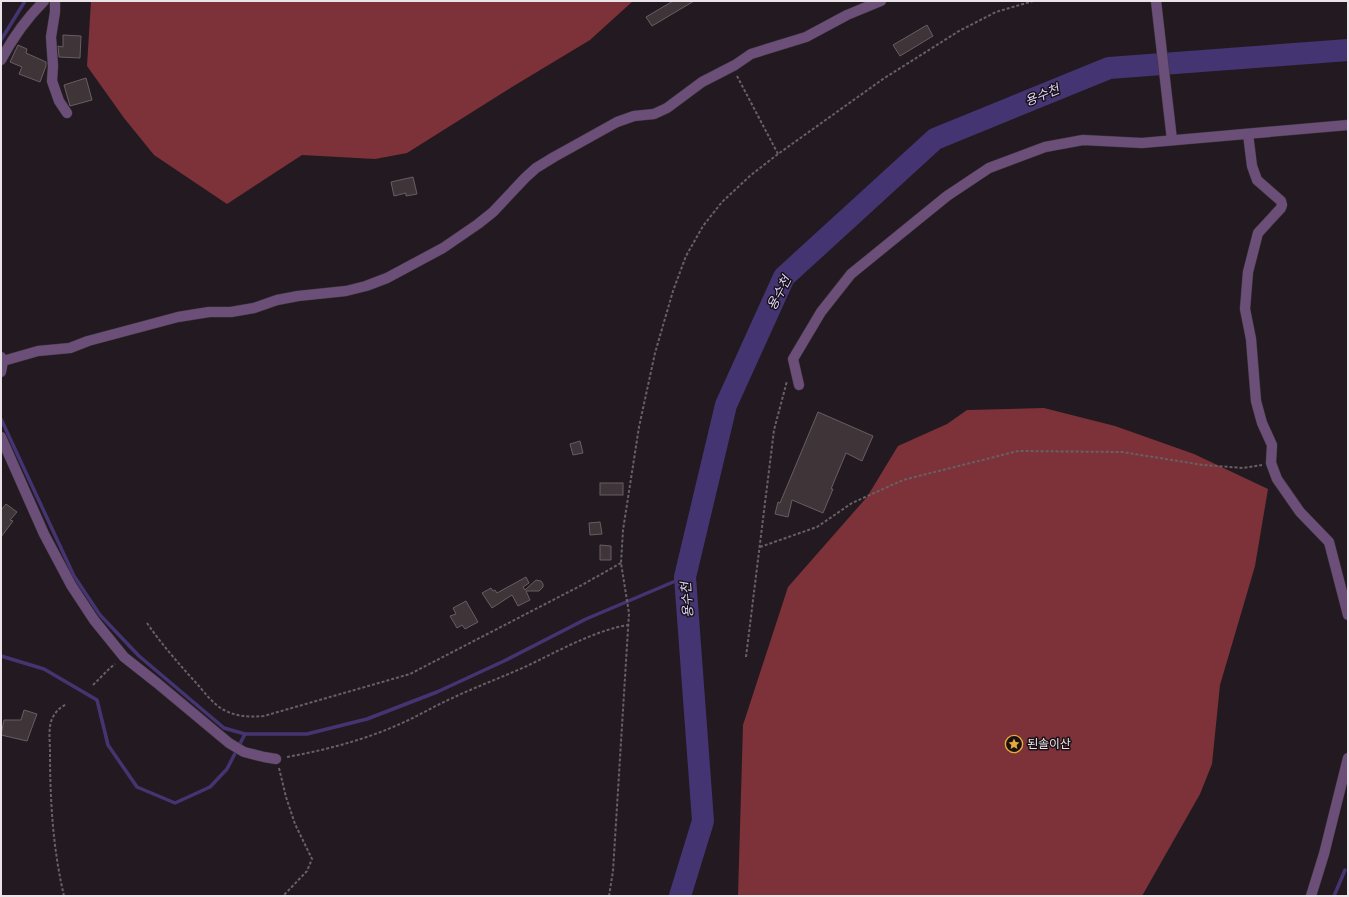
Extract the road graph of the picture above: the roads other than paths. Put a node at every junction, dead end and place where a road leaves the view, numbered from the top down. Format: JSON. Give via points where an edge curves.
{"nodes":[{"id":1,"x":44,"y":1,"type":"edge"},
{"id":2,"x":55,"y":1,"type":"edge"},
{"id":3,"x":881,"y":1,"type":"edge"},
{"id":4,"x":1156,"y":1,"type":"edge"},
{"id":5,"x":1,"y":60,"type":"edge"},
{"id":6,"x":67,"y":113,"type":"dead end"},
{"id":7,"x":1348,"y":125,"type":"edge"},
{"id":8,"x":1248,"y":134,"type":"junction"},
{"id":9,"x":1172,"y":140,"type":"junction"},
{"id":10,"x":2,"y":359,"type":"edge"},
{"id":11,"x":1,"y":372,"type":"edge"},
{"id":12,"x":799,"y":385,"type":"dead end"},
{"id":13,"x":1,"y":437,"type":"edge"},
{"id":14,"x":1348,"y":615,"type":"edge"},
{"id":15,"x":1348,"y":758,"type":"edge"},
{"id":16,"x":276,"y":759,"type":"road end"},
{"id":17,"x":1312,"y":896,"type":"edge"}],
"edges":[{"from":1,"to":5,"type":"street","via":[[8,46]]},
{"from":2,"to":6,"type":"street","via":[[51,37],[52,81],[59,101]]},
{"from":3,"to":10,"type":"street","via":[[806,37],[751,54],[654,114],[634,116],[617,122],[536,168],[478,224],[443,248],[387,278],[346,291],[298,296],[231,312],[209,312],[178,317],[70,348],[38,351]]},
{"from":4,"to":9,"type":"street"},
{"from":7,"to":8,"type":"street"},
{"from":8,"to":9,"type":"street"},
{"from":8,"to":14,"type":"street","via":[[1252,166],[1257,180],[1282,204],[1258,233],[1248,272],[1245,308],[1251,339],[1256,401],[1272,445],[1271,463],[1277,479],[1300,512],[1329,542]]},
{"from":9,"to":12,"type":"street","via":[[1142,143],[1083,140],[1045,147],[989,168],[947,196],[851,274],[821,312],[793,359]]},
{"from":10,"to":11,"type":"street"},
{"from":13,"to":16,"type":"street","via":[[47,540],[71,585],[124,658],[229,743],[244,752]]},
{"from":15,"to":17,"type":"street"}]}
